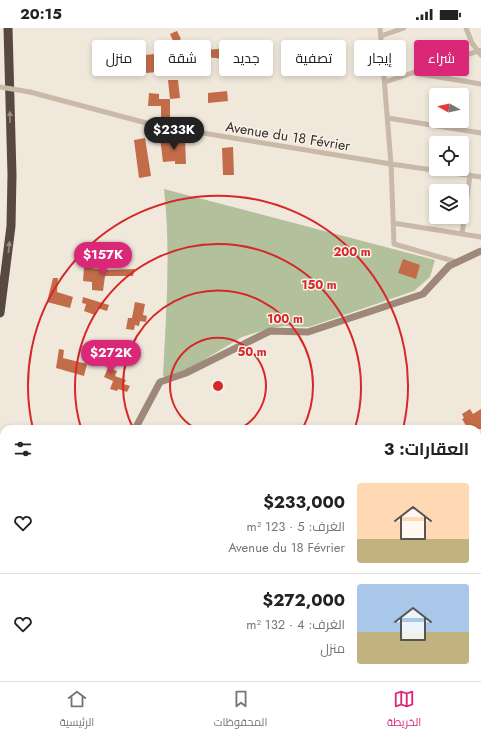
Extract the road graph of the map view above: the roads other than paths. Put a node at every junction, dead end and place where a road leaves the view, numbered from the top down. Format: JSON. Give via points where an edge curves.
{"nodes":[{"id":1,"x":8,"y":28,"type":"edge"},
{"id":2,"x":380,"y":28,"type":"edge"},
{"id":3,"x":404,"y":28,"type":"edge"},
{"id":4,"x":466,"y":28,"type":"edge"},
{"id":5,"x":381,"y":36,"type":"junction"},
{"id":6,"x":480,"y":52,"type":"edge"},
{"id":7,"x":412,"y":73,"type":"junction"},
{"id":8,"x":385,"y":82,"type":"junction"},
{"id":9,"x":481,"y":84,"type":"edge"},
{"id":10,"x":0,"y":87,"type":"edge"},
{"id":11,"x":388,"y":118,"type":"junction"},
{"id":12,"x":481,"y":133,"type":"edge"},
{"id":13,"x":391,"y":164,"type":"junction"},
{"id":14,"x":470,"y":175,"type":"junction"},
{"id":15,"x":481,"y":176,"type":"edge"},
{"id":16,"x":393,"y":224,"type":"junction"},
{"id":17,"x":462,"y":234,"type":"junction"},
{"id":18,"x":481,"y":238,"type":"edge"},
{"id":19,"x":481,"y":250,"type":"edge"},
{"id":20,"x":458,"y":262,"type":"junction"},
{"id":21,"x":0,"y":313,"type":"edge"},
{"id":22,"x":137,"y":425,"type":"edge"}],
"edges":[{"from":21,"to":1,"type":"highway","one_way":true,"via":[[11,226]]},
{"from":2,"to":5,"type":"street"},
{"from":3,"to":5,"type":"street"},
{"from":4,"to":6,"type":"street","via":[[472,43]]},
{"from":5,"to":8,"type":"street"},
{"from":6,"to":7,"type":"street"},
{"from":7,"to":8,"type":"street"},
{"from":7,"to":9,"type":"street"},
{"from":8,"to":11,"type":"street"},
{"from":10,"to":13,"type":"street","name":"Avenue du 18 Février","bridge":true,"via":[[30,92],[154,125]]},
{"from":11,"to":12,"type":"street"},
{"from":11,"to":13,"type":"street"},
{"from":13,"to":14,"type":"street","name":"Avenue du 18 Février"},
{"from":13,"to":16,"type":"street"},
{"from":14,"to":15,"type":"street","name":"Avenue du 18 Février"},
{"from":14,"to":17,"type":"street"},
{"from":16,"to":17,"type":"street"},
{"from":16,"to":20,"type":"street","via":[[394,244]]},
{"from":17,"to":18,"type":"street"},
{"from":19,"to":20,"type":"street"},
{"from":20,"to":22,"type":"street","via":[[449,266],[423,294],[308,332],[270,332],[186,373],[160,382]]}]}
